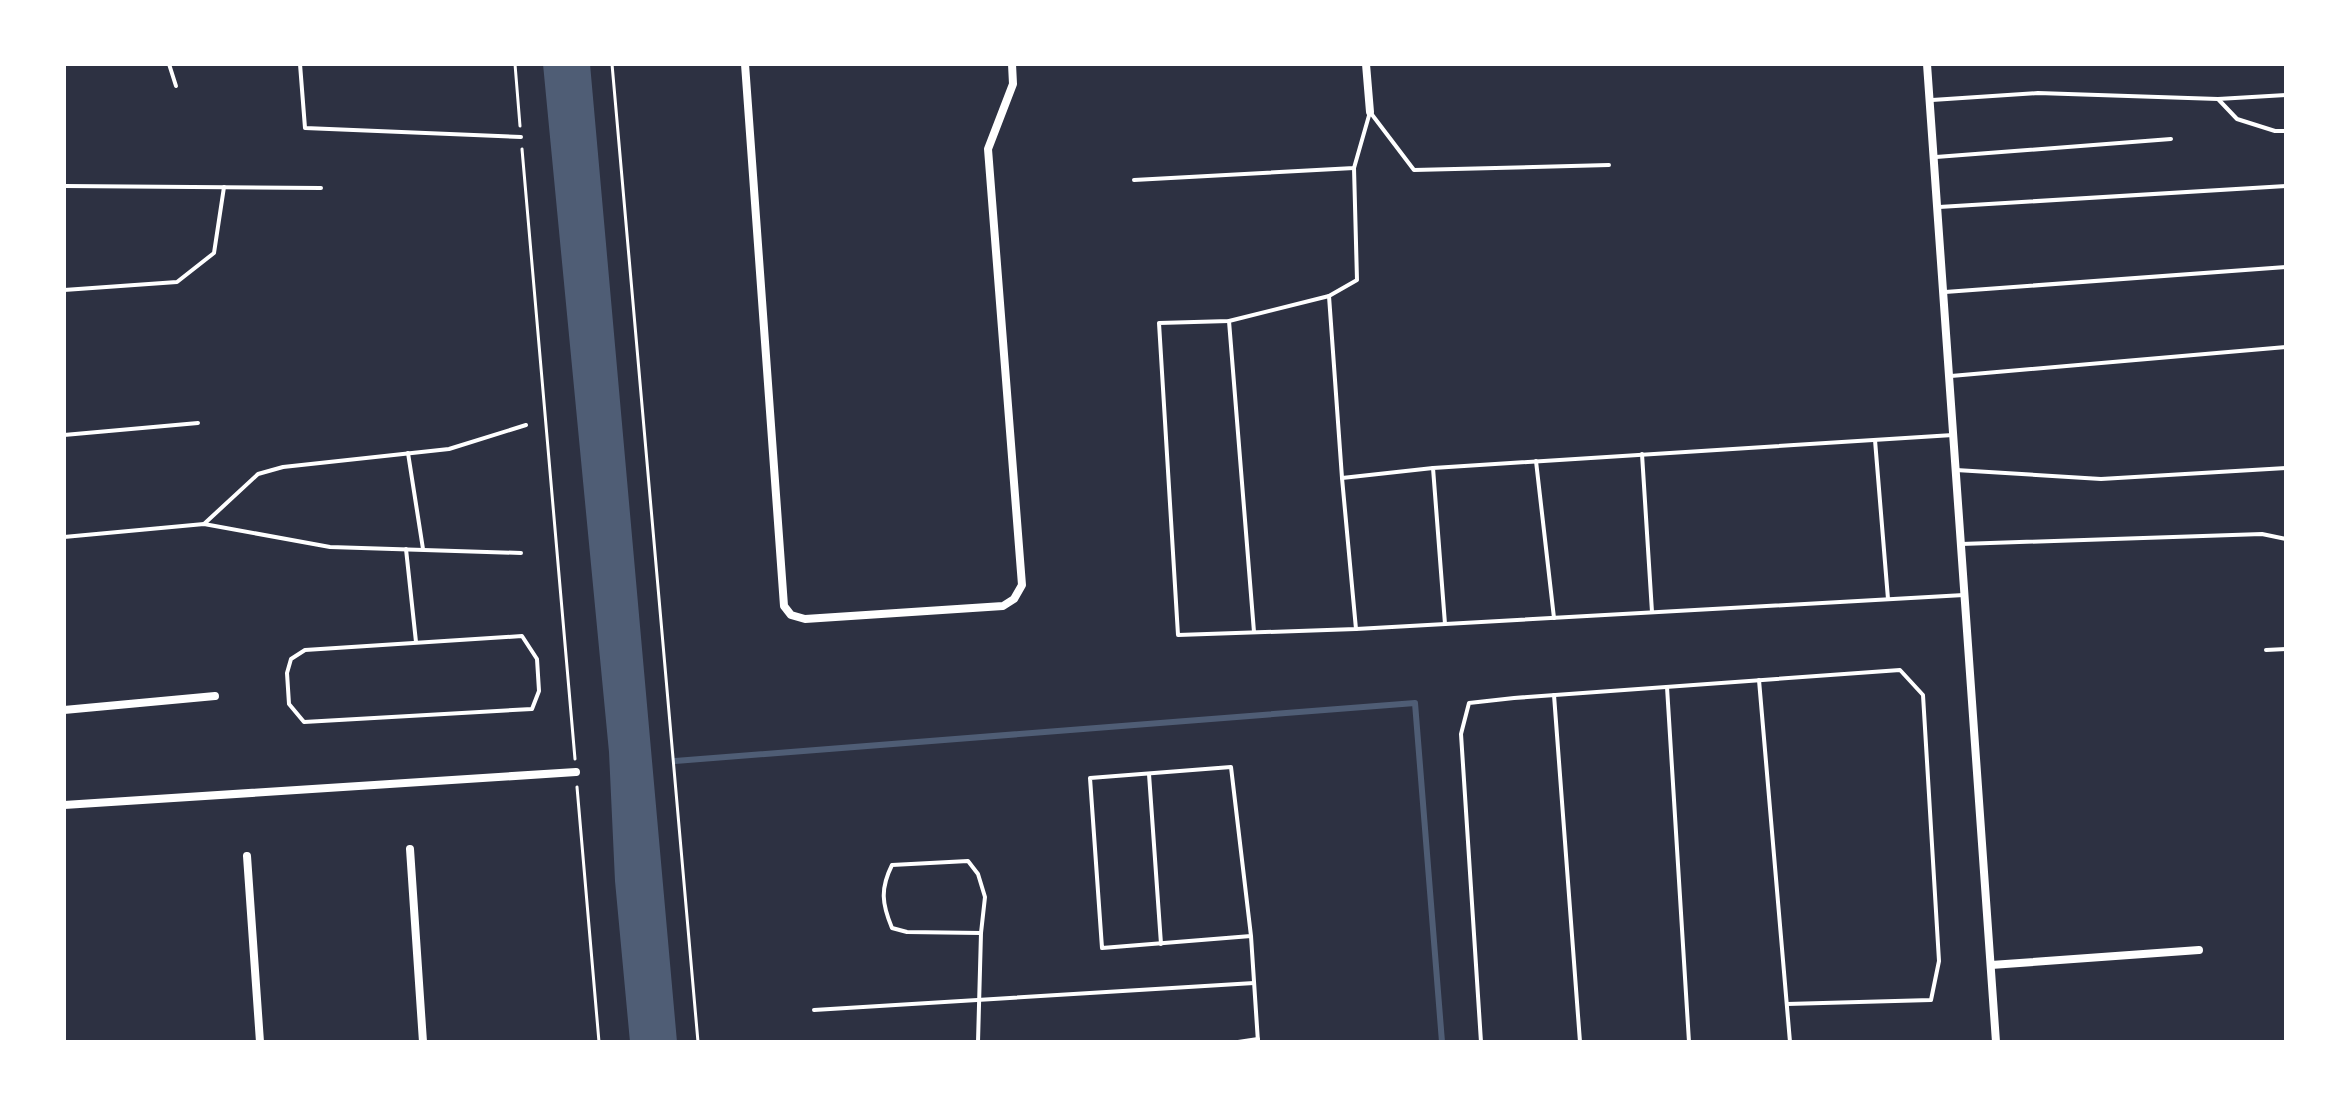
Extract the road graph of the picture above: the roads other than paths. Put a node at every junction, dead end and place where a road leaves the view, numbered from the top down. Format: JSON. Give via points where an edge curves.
{"nodes":[{"id":1,"x":169,"y":64,"type":"edge"},
{"id":2,"x":300,"y":64,"type":"edge"},
{"id":3,"x":745,"y":64,"type":"edge"},
{"id":4,"x":1012,"y":64,"type":"edge"},
{"id":5,"x":1366,"y":64,"type":"edge"},
{"id":6,"x":1927,"y":64,"type":"edge"},
{"id":7,"x":176,"y":86,"type":"dead end"},
{"id":8,"x":2286,"y":95,"type":"edge"},
{"id":9,"x":2218,"y":99,"type":"junction"},
{"id":10,"x":1929,"y":101,"type":"junction"},
{"id":11,"x":1370,"y":112,"type":"junction"},
{"id":12,"x":2286,"y":131,"type":"edge"},
{"id":13,"x":521,"y":137,"type":"road end"},
{"id":14,"x":2171,"y":139,"type":"dead end"},
{"id":15,"x":1933,"y":157,"type":"junction"},
{"id":16,"x":1609,"y":165,"type":"dead end"},
{"id":17,"x":1354,"y":168,"type":"junction"},
{"id":18,"x":1134,"y":180,"type":"dead end"},
{"id":19,"x":64,"y":186,"type":"edge"},
{"id":20,"x":2286,"y":186,"type":"edge"},
{"id":21,"x":224,"y":187,"type":"junction"},
{"id":22,"x":321,"y":188,"type":"dead end"},
{"id":23,"x":1937,"y":207,"type":"junction"},
{"id":24,"x":2286,"y":267,"type":"edge"},
{"id":25,"x":64,"y":290,"type":"edge"},
{"id":26,"x":1943,"y":292,"type":"junction"},
{"id":27,"x":1329,"y":296,"type":"junction"},
{"id":28,"x":1229,"y":321,"type":"junction"},
{"id":29,"x":2286,"y":347,"type":"edge"},
{"id":30,"x":1949,"y":376,"type":"junction"},
{"id":31,"x":198,"y":423,"type":"dead end"},
{"id":32,"x":526,"y":425,"type":"dead end"},
{"id":33,"x":64,"y":435,"type":"edge"},
{"id":34,"x":1953,"y":435,"type":"junction"},
{"id":35,"x":1875,"y":440,"type":"junction"},
{"id":36,"x":408,"y":453,"type":"junction"},
{"id":37,"x":1642,"y":454,"type":"junction"},
{"id":38,"x":1536,"y":461,"type":"junction"},
{"id":39,"x":1433,"y":468,"type":"junction"},
{"id":40,"x":2286,"y":468,"type":"edge"},
{"id":41,"x":1956,"y":470,"type":"junction"},
{"id":42,"x":1342,"y":478,"type":"junction"},
{"id":43,"x":204,"y":524,"type":"junction"},
{"id":44,"x":64,"y":537,"type":"edge"},
{"id":45,"x":2286,"y":539,"type":"edge"},
{"id":46,"x":1961,"y":544,"type":"junction"},
{"id":47,"x":406,"y":549,"type":"junction"},
{"id":48,"x":423,"y":549,"type":"junction"},
{"id":49,"x":521,"y":553,"type":"dead end"},
{"id":50,"x":1964,"y":595,"type":"junction"},
{"id":51,"x":1888,"y":599,"type":"junction"},
{"id":52,"x":1652,"y":612,"type":"junction"},
{"id":53,"x":1554,"y":618,"type":"junction"},
{"id":54,"x":1445,"y":624,"type":"junction"},
{"id":55,"x":1356,"y":629,"type":"junction"},
{"id":56,"x":1254,"y":632,"type":"junction"},
{"id":57,"x":416,"y":642,"type":"junction"},
{"id":58,"x":2286,"y":649,"type":"edge"},
{"id":59,"x":2266,"y":650,"type":"dead end"},
{"id":60,"x":1759,"y":680,"type":"junction"},
{"id":61,"x":1667,"y":687,"type":"junction"},
{"id":62,"x":1554,"y":695,"type":"junction"},
{"id":63,"x":215,"y":696,"type":"dead end"},
{"id":64,"x":64,"y":710,"type":"edge"},
{"id":65,"x":576,"y":772,"type":"road end"},
{"id":66,"x":1149,"y":773,"type":"junction"},
{"id":67,"x":64,"y":805,"type":"edge"},
{"id":68,"x":410,"y":849,"type":"dead end"},
{"id":69,"x":247,"y":856,"type":"dead end"},
{"id":70,"x":981,"y":933,"type":"junction"},
{"id":71,"x":1251,"y":936,"type":"junction"},
{"id":72,"x":1161,"y":944,"type":"junction"},
{"id":73,"x":2199,"y":950,"type":"dead end"},
{"id":74,"x":1991,"y":965,"type":"junction"},
{"id":75,"x":1254,"y":983,"type":"junction"},
{"id":76,"x":980,"y":1000,"type":"junction"},
{"id":77,"x":1787,"y":1004,"type":"junction"},
{"id":78,"x":814,"y":1010,"type":"dead end"},
{"id":79,"x":1258,"y":1041,"type":"edge"},
{"id":80,"x":260,"y":1042,"type":"edge"},
{"id":81,"x":423,"y":1042,"type":"edge"},
{"id":82,"x":978,"y":1042,"type":"edge"},
{"id":83,"x":1238,"y":1042,"type":"edge"},
{"id":84,"x":1481,"y":1042,"type":"edge"},
{"id":85,"x":1580,"y":1042,"type":"edge"},
{"id":86,"x":1689,"y":1042,"type":"edge"},
{"id":87,"x":1790,"y":1042,"type":"edge"},
{"id":88,"x":1996,"y":1042,"type":"edge"}],
"edges":[{"from":1,"to":7,"type":"lane"},
{"from":2,"to":13,"type":"lane","via":[[305,128]]},
{"from":3,"to":4,"type":"street","via":[[784,606],[805,619],[1003,606],[1022,585],[988,149],[1013,84]]},
{"from":5,"to":11,"type":"street"},
{"from":6,"to":10,"type":"street"},
{"from":8,"to":9,"type":"lane"},
{"from":9,"to":10,"type":"lane","via":[[2038,93]]},
{"from":9,"to":12,"type":"lane","via":[[2237,119]]},
{"from":10,"to":15,"type":"street"},
{"from":11,"to":16,"type":"lane","via":[[1414,170]]},
{"from":11,"to":17,"type":"lane"},
{"from":14,"to":15,"type":"lane"},
{"from":15,"to":23,"type":"street"},
{"from":17,"to":18,"type":"lane"},
{"from":17,"to":27,"type":"lane","via":[[1357,280]]},
{"from":19,"to":21,"type":"lane"},
{"from":20,"to":23,"type":"lane"},
{"from":21,"to":22,"type":"lane"},
{"from":21,"to":25,"type":"lane","via":[[214,253],[177,282]]},
{"from":23,"to":26,"type":"street"},
{"from":24,"to":26,"type":"lane"},
{"from":26,"to":30,"type":"street"},
{"from":27,"to":28,"type":"lane"},
{"from":27,"to":42,"type":"lane"},
{"from":28,"to":56,"type":"lane"},
{"from":28,"to":56,"type":"lane","via":[[1159,323],[1178,635]]},
{"from":29,"to":30,"type":"lane"},
{"from":30,"to":34,"type":"street"},
{"from":31,"to":33,"type":"lane"},
{"from":32,"to":36,"type":"lane","via":[[449,449]]},
{"from":34,"to":35,"type":"lane"},
{"from":34,"to":41,"type":"street"},
{"from":35,"to":37,"type":"lane"},
{"from":35,"to":51,"type":"lane"},
{"from":36,"to":43,"type":"lane","via":[[258,474]]},
{"from":36,"to":48,"type":"lane"},
{"from":37,"to":38,"type":"lane"},
{"from":37,"to":52,"type":"lane"},
{"from":38,"to":39,"type":"lane"},
{"from":38,"to":53,"type":"lane"},
{"from":39,"to":42,"type":"lane"},
{"from":39,"to":54,"type":"lane"},
{"from":40,"to":41,"type":"lane","via":[[2101,479]]},
{"from":41,"to":46,"type":"street"},
{"from":42,"to":55,"type":"lane"},
{"from":43,"to":44,"type":"lane"},
{"from":43,"to":47,"type":"lane","via":[[330,547]]},
{"from":45,"to":46,"type":"lane","via":[[2262,534]]},
{"from":46,"to":50,"type":"street"},
{"from":47,"to":48,"type":"lane"},
{"from":47,"to":57,"type":"lane"},
{"from":48,"to":49,"type":"lane"},
{"from":50,"to":51,"type":"lane"},
{"from":50,"to":74,"type":"street"},
{"from":51,"to":52,"type":"lane"},
{"from":52,"to":53,"type":"lane"},
{"from":53,"to":54,"type":"lane"},
{"from":54,"to":55,"type":"lane"},
{"from":55,"to":56,"type":"lane"},
{"from":57,"to":57,"type":"lane","via":[[305,650],[291,659],[289,704],[304,722],[532,709],[539,691],[537,659],[522,636]]},
{"from":58,"to":59,"type":"lane"},
{"from":60,"to":61,"type":"lane"},
{"from":60,"to":77,"type":"lane"},
{"from":60,"to":77,"type":"lane","via":[[1900,670],[1923,695],[1939,961],[1931,1000]]},
{"from":61,"to":62,"type":"lane"},
{"from":61,"to":86,"type":"lane"},
{"from":62,"to":84,"type":"lane","via":[[1469,703],[1461,734]]},
{"from":62,"to":85,"type":"lane"},
{"from":63,"to":64,"type":"street"},
{"from":65,"to":67,"type":"street"},
{"from":66,"to":71,"type":"lane","via":[[1231,767]]},
{"from":66,"to":72,"type":"lane"},
{"from":66,"to":72,"type":"lane","via":[[1090,778],[1102,948]]},
{"from":68,"to":81,"type":"street"},
{"from":69,"to":80,"type":"street"},
{"from":70,"to":70,"type":"lane","via":[[892,928],[883,907],[892,865],[968,861],[985,897]]},
{"from":70,"to":76,"type":"lane"},
{"from":71,"to":72,"type":"lane"},
{"from":71,"to":75,"type":"lane"},
{"from":73,"to":74,"type":"street"},
{"from":74,"to":88,"type":"street"},
{"from":75,"to":76,"type":"lane"},
{"from":75,"to":79,"type":"lane"},
{"from":76,"to":78,"type":"lane"},
{"from":76,"to":82,"type":"lane"},
{"from":77,"to":87,"type":"lane"},
{"from":79,"to":83,"type":"lane"}]}
